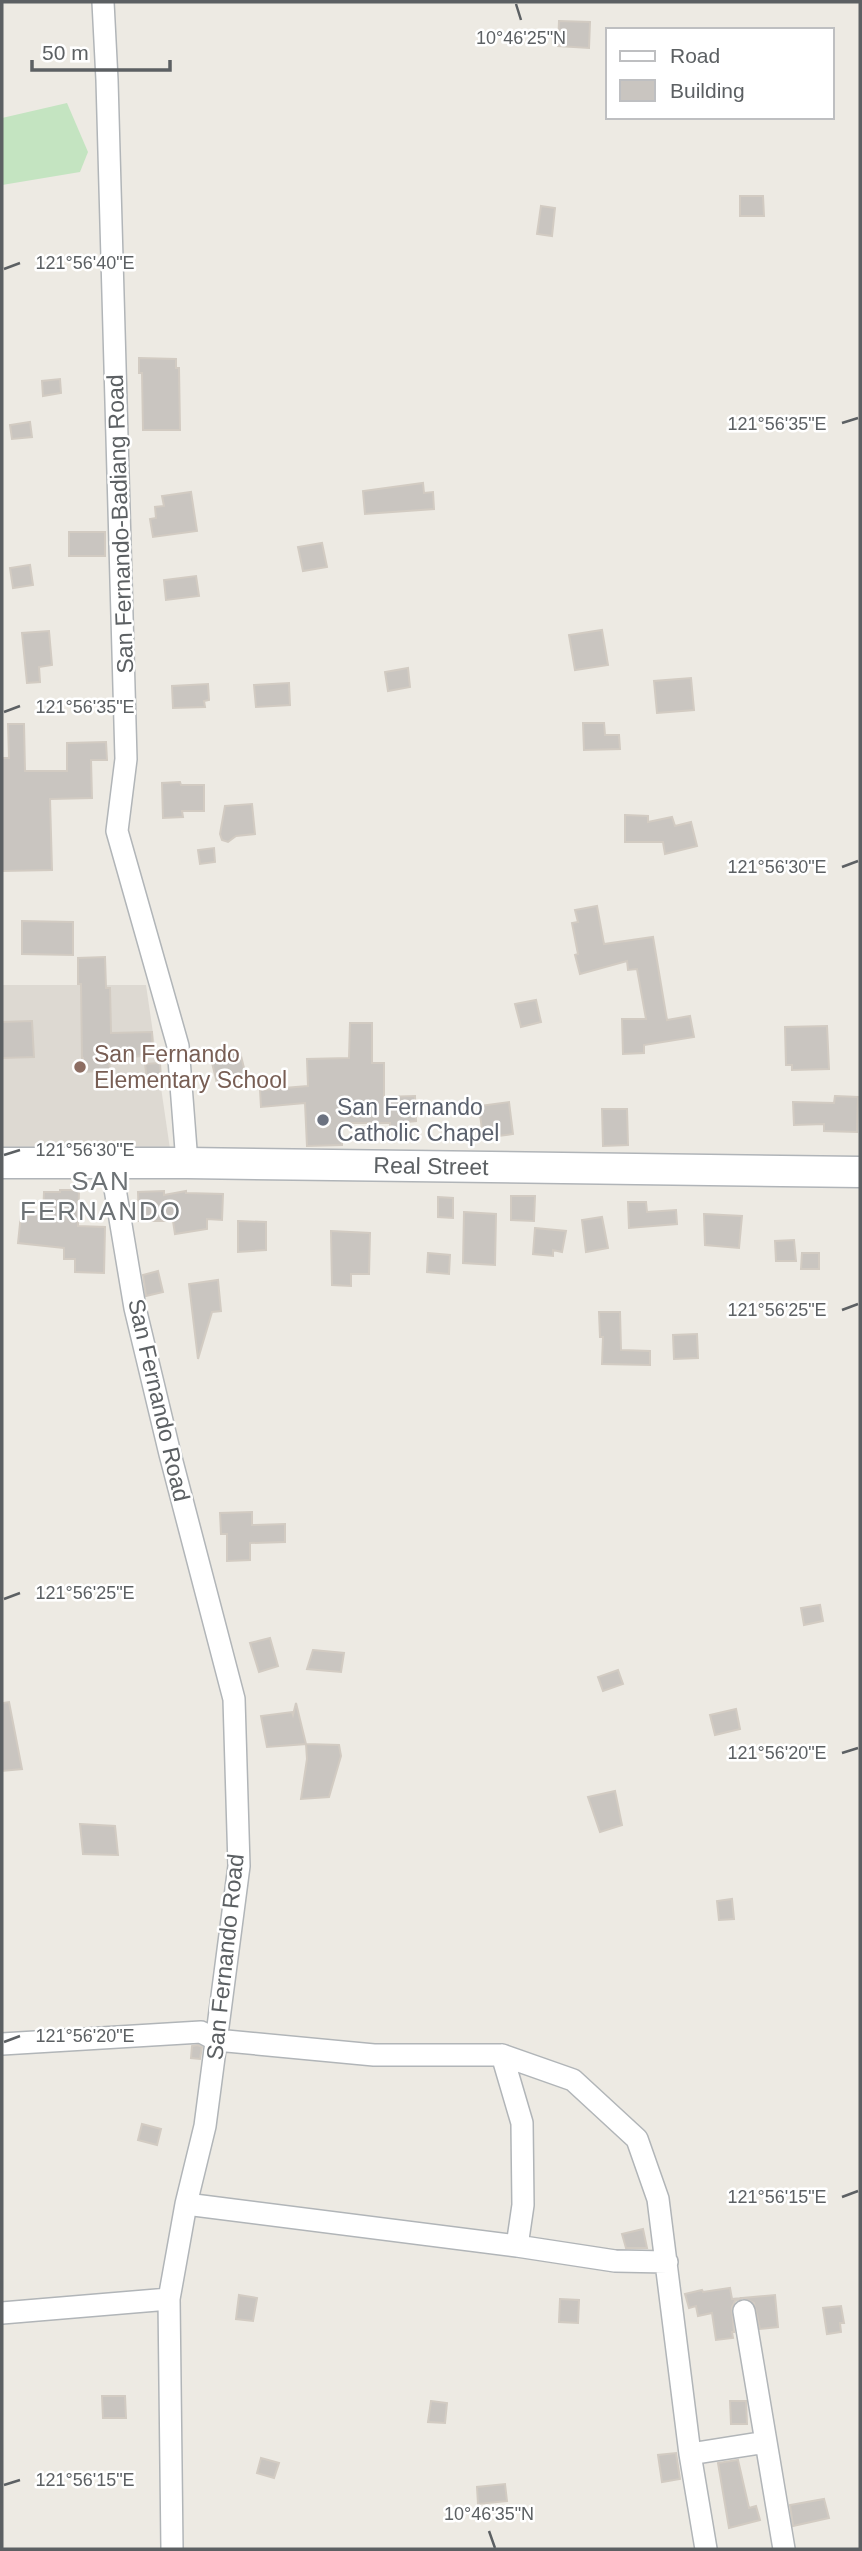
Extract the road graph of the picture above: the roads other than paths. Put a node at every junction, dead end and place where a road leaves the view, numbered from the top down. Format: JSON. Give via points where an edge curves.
{"nodes":[{"id":1,"x":103,"y":2,"type":"edge"},
{"id":2,"x":2,"y":1163,"type":"edge"},
{"id":3,"x":187,"y":1163,"type":"junction"},
{"id":4,"x":111,"y":1165,"type":"junction"},
{"id":5,"x":860,"y":1172,"type":"edge"},
{"id":6,"x":216,"y":2039,"type":"junction"},
{"id":7,"x":2,"y":2044,"type":"edge"},
{"id":8,"x":502,"y":2055,"type":"junction"},
{"id":9,"x":186,"y":2204,"type":"junction"},
{"id":10,"x":517,"y":2246,"type":"junction"},
{"id":11,"x":667,"y":2262,"type":"junction"},
{"id":12,"x":169,"y":2299,"type":"junction"},
{"id":13,"x":744,"y":2311,"type":"dead end"},
{"id":14,"x":2,"y":2313,"type":"edge"},
{"id":15,"x":766,"y":2442,"type":"junction"},
{"id":16,"x":690,"y":2454,"type":"junction"},
{"id":17,"x":172,"y":2549,"type":"edge"},
{"id":18,"x":706,"y":2549,"type":"edge"},
{"id":19,"x":784,"y":2549,"type":"edge"}],
"edges":[{"from":1,"to":3,"type":"street","name":"San Fernando-Badiang Road","via":[[127,759],[117,831],[178,1046]]},
{"from":2,"to":4,"type":"main road","name":"Real Street"},
{"from":3,"to":4,"type":"main road","name":"Real Street"},
{"from":3,"to":5,"type":"main road","name":"Real Street"},
{"from":4,"to":6,"type":"street","name":"San Fernando Road","via":[[135,1308],[234,1699],[239,1866]]},
{"from":6,"to":7,"type":"street","via":[[201,2032]]},
{"from":6,"to":8,"type":"street","via":[[374,2055]]},
{"from":6,"to":9,"type":"street","name":"San Fernando Road","via":[[205,2126]]},
{"from":8,"to":10,"type":"street","via":[[522,2123],[523,2205]]},
{"from":8,"to":11,"type":"street","via":[[573,2080],[637,2139],[657,2199]]},
{"from":9,"to":10,"type":"street"},
{"from":9,"to":12,"type":"street","name":"San Fernando Road"},
{"from":10,"to":11,"type":"street","via":[[615,2261]]},
{"from":11,"to":16,"type":"street"},
{"from":12,"to":14,"type":"street"},
{"from":12,"to":17,"type":"street","name":"San Fernando Road"},
{"from":13,"to":15,"type":"street"},
{"from":15,"to":16,"type":"street"},
{"from":15,"to":19,"type":"street"},
{"from":16,"to":18,"type":"street"}]}
